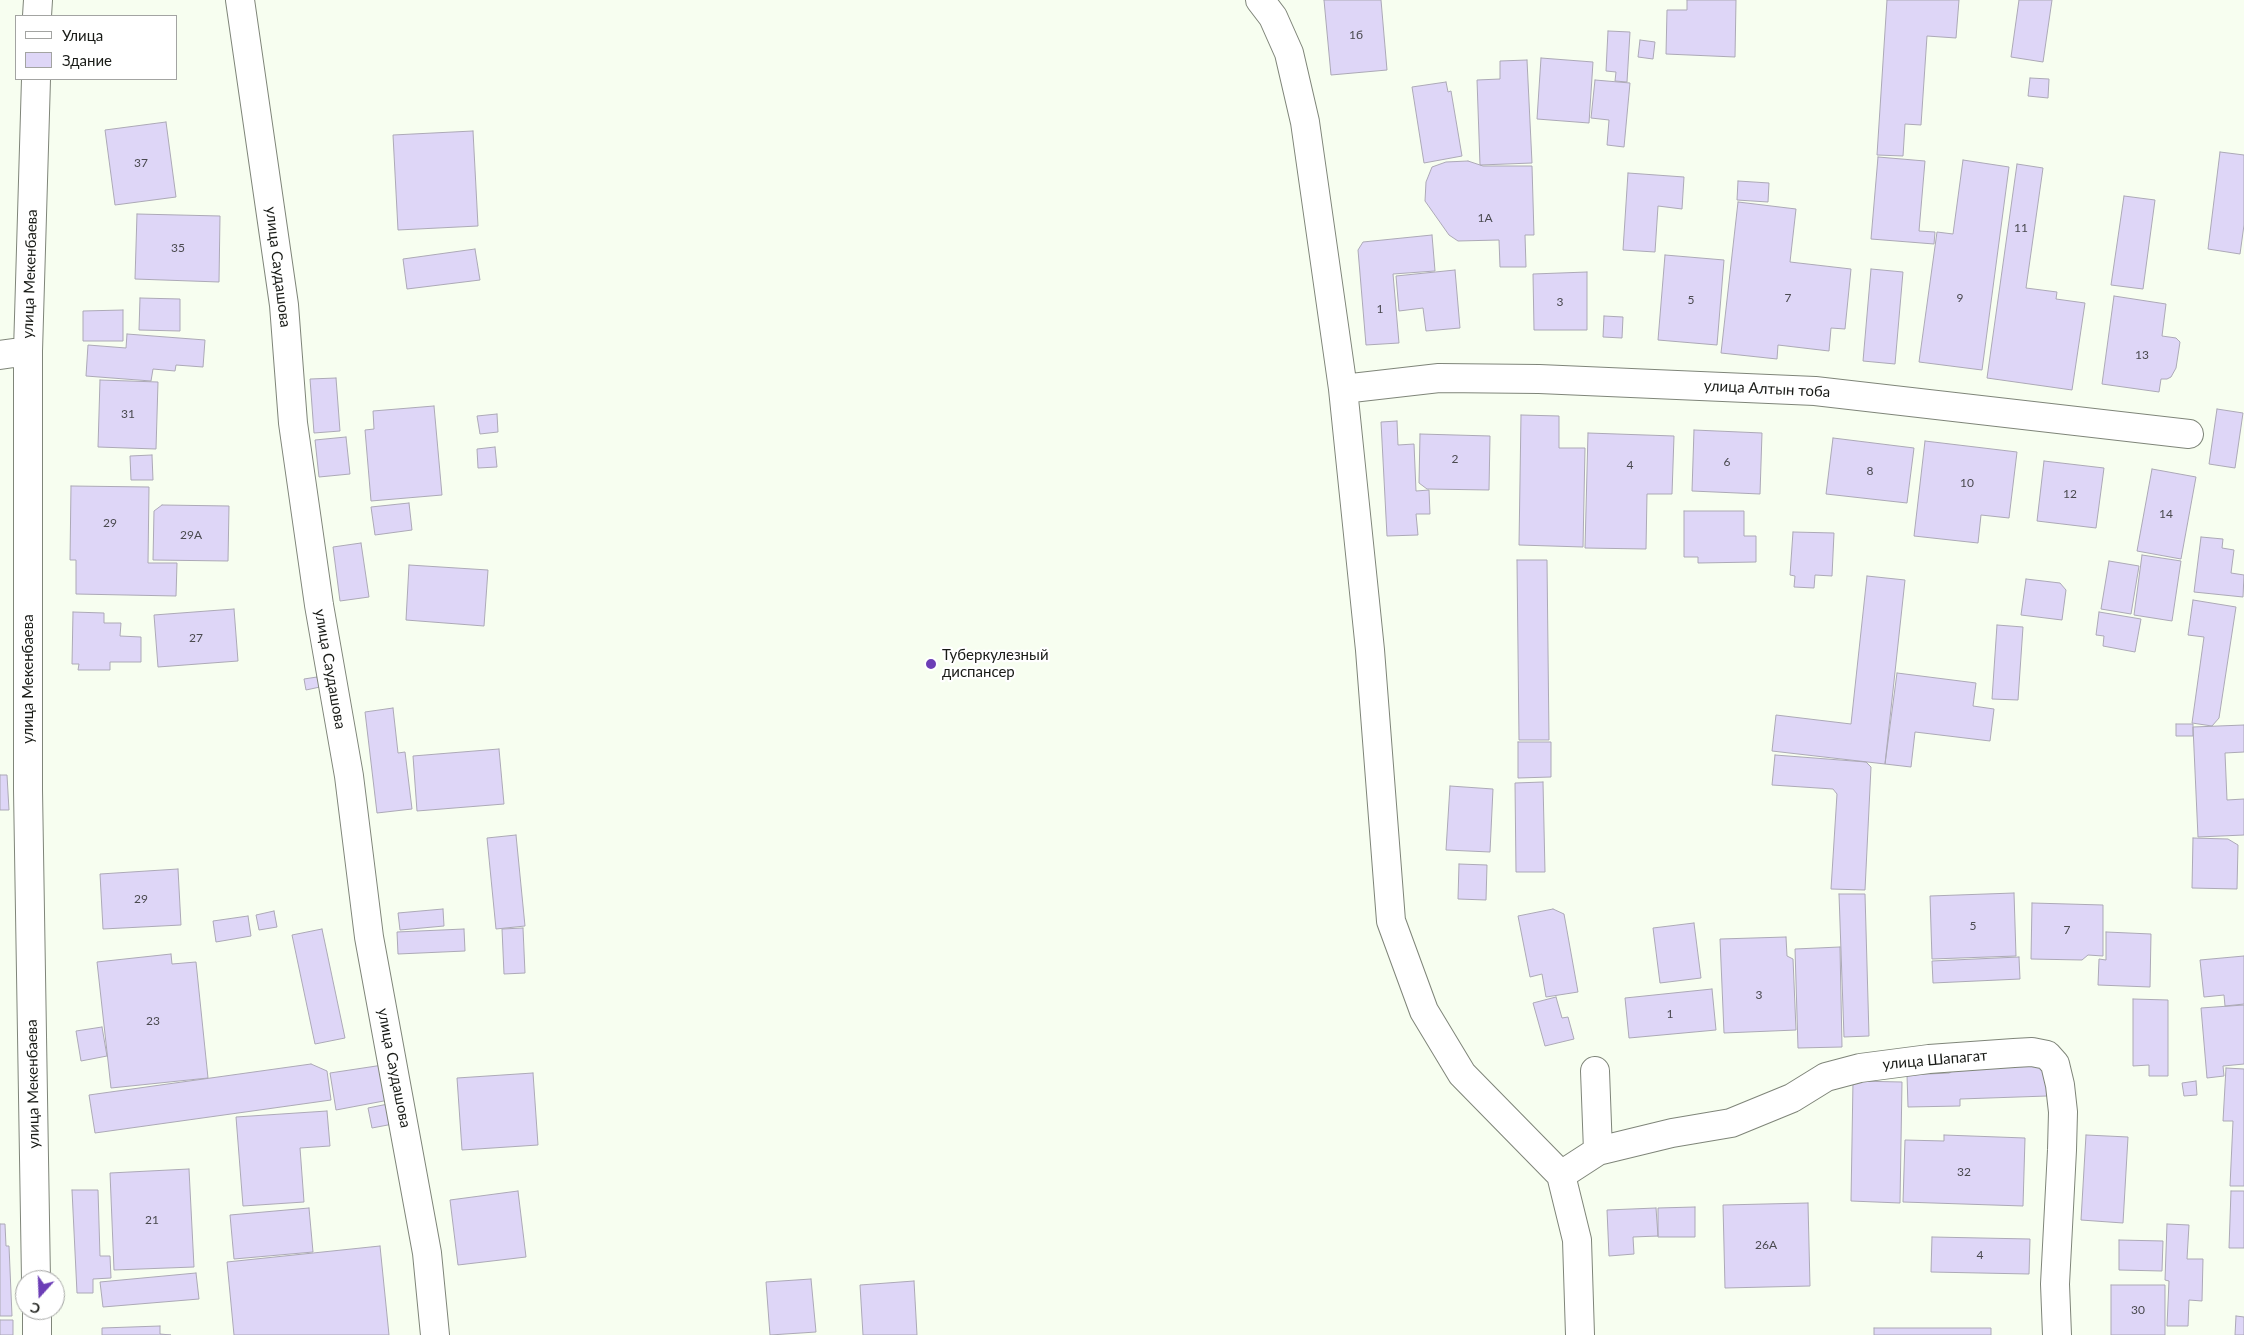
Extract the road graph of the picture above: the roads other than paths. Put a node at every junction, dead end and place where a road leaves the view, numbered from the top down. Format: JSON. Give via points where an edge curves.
{"nodes":[{"id":1,"x":38,"y":0,"type":"edge"},
{"id":2,"x":240,"y":0,"type":"edge"},
{"id":3,"x":1260,"y":0,"type":"edge"},
{"id":4,"x":37,"y":15,"type":"edge"},
{"id":5,"x":36,"y":80,"type":"edge"},
{"id":6,"x":28,"y":351,"type":"junction"},
{"id":7,"x":0,"y":355,"type":"edge"},
{"id":8,"x":1343,"y":389,"type":"junction"},
{"id":9,"x":2189,"y":434,"type":"dead end"},
{"id":10,"x":1595,"y":1071,"type":"dead end"},
{"id":11,"x":1598,"y":1151,"type":"junction"},
{"id":12,"x":1561,"y":1175,"type":"junction"},
{"id":13,"x":36,"y":1270,"type":"edge"},
{"id":14,"x":37,"y":1320,"type":"edge"},
{"id":15,"x":38,"y":1335,"type":"edge"},
{"id":16,"x":435,"y":1335,"type":"edge"},
{"id":17,"x":1580,"y":1335,"type":"edge"},
{"id":18,"x":2057,"y":1335,"type":"edge"}],
"edges":[{"from":1,"to":4,"type":"street"},
{"from":2,"to":16,"type":"street","name":"улица Саудашова","via":[[284,305],[292,422],[349,776],[369,937],[427,1253]]},
{"from":3,"to":8,"type":"street","via":[[1273,16],[1289,53],[1305,122]]},
{"from":5,"to":6,"type":"street","name":"улица Мекенбаева"},
{"from":6,"to":7,"type":"street"},
{"from":6,"to":13,"type":"street","name":"улица Мекенбаева","via":[[28,790]]},
{"from":8,"to":9,"type":"street","name":"улица Алтын тоба","via":[[1440,378],[1539,378],[1815,391]]},
{"from":8,"to":12,"type":"street","via":[[1370,650],[1391,920],[1424,1011],[1462,1074]]},
{"from":10,"to":11,"type":"street"},
{"from":11,"to":12,"type":"street","name":"улица Шапагат"},
{"from":11,"to":18,"type":"street","name":"улица Шапагат","via":[[1731,1123],[1792,1098],[1826,1077],[1860,1068],[2014,1053],[2032,1052],[2047,1056],[2055,1064],[2062,1112],[2055,1284]]},
{"from":12,"to":17,"type":"street","via":[[1577,1240]]},
{"from":14,"to":15,"type":"street"}]}
